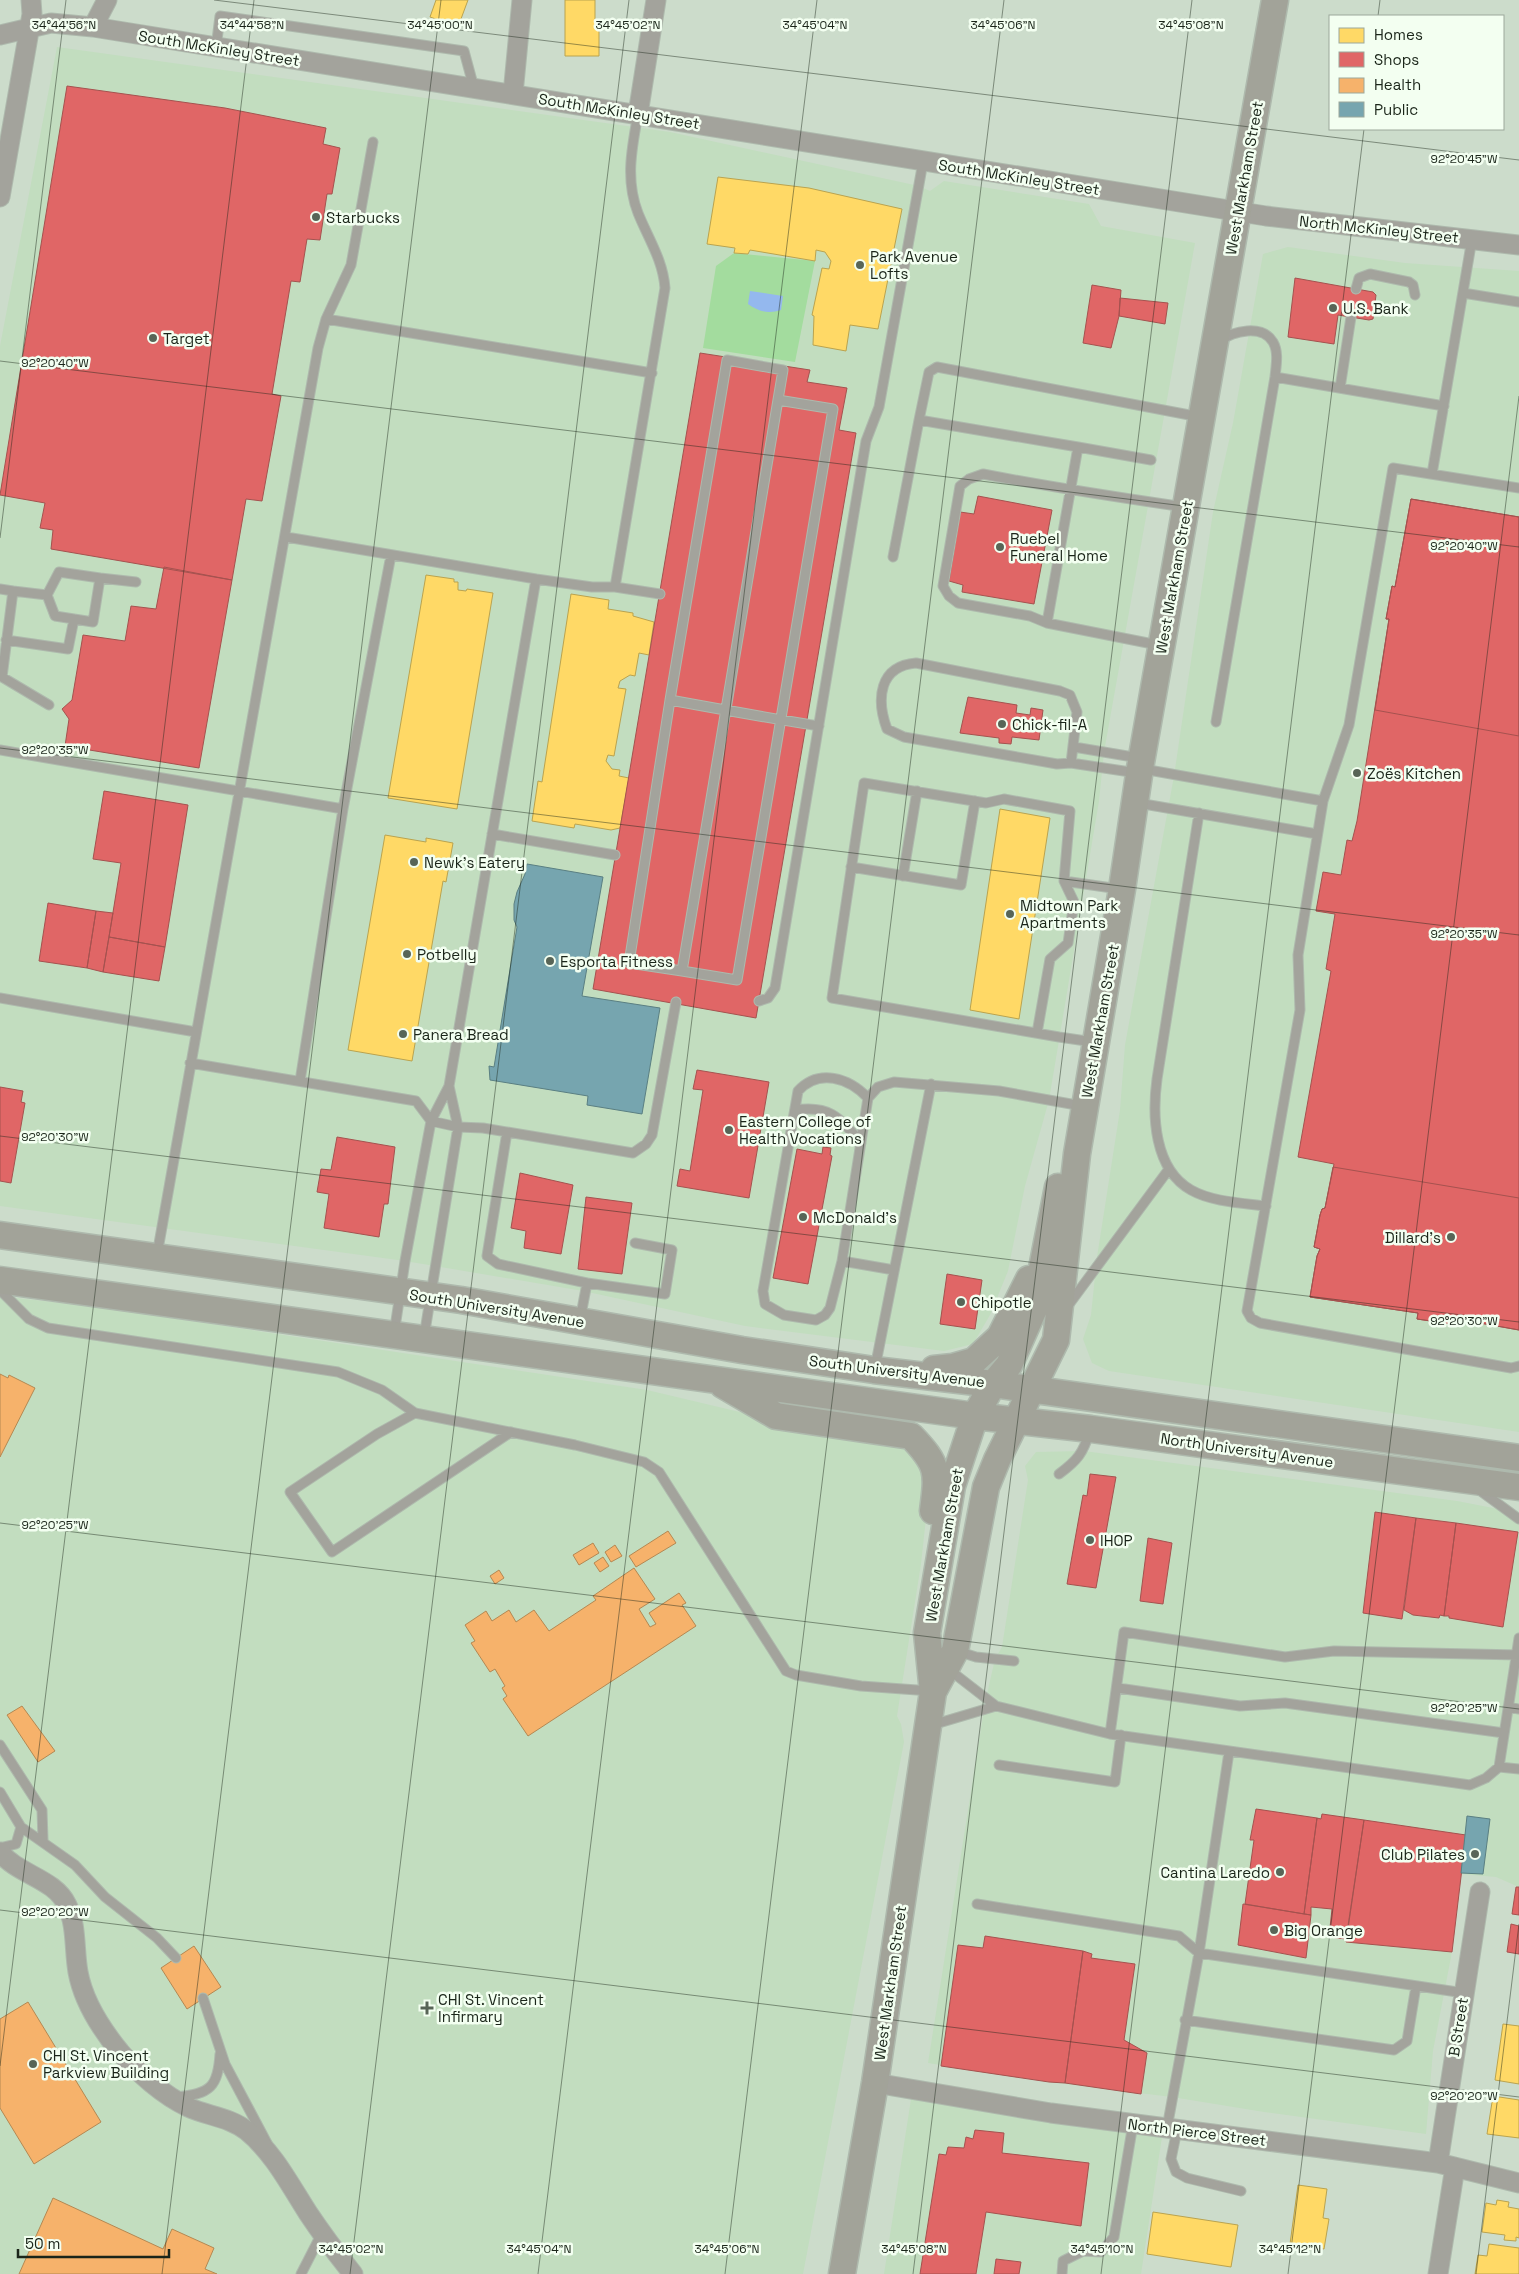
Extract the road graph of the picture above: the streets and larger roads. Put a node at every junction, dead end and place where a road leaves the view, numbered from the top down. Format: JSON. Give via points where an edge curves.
{"nodes":[{"id":1,"x":31,"y":0,"type":"edge"},
{"id":2,"x":107,"y":0,"type":"edge"},
{"id":3,"x":522,"y":0,"type":"edge"},
{"id":4,"x":656,"y":0,"type":"edge"},
{"id":5,"x":1275,"y":0,"type":"edge"},
{"id":6,"x":93,"y":27,"type":"junction"},
{"id":7,"x":29,"y":30,"type":"junction"},
{"id":8,"x":0,"y":35,"type":"edge"},
{"id":9,"x":513,"y":94,"type":"junction"},
{"id":10,"x":638,"y":114,"type":"junction"},
{"id":11,"x":0,"y":196,"type":"edge"},
{"id":12,"x":1239,"y":212,"type":"junction"},
{"id":13,"x":1519,"y":245,"type":"edge"},
{"id":14,"x":1077,"y":1154,"type":"junction"},
{"id":15,"x":0,"y":1235,"type":"edge"},
{"id":16,"x":1045,"y":1248,"type":"junction"},
{"id":17,"x":0,"y":1280,"type":"edge"},
{"id":18,"x":884,"y":1371,"type":"junction"},
{"id":19,"x":712,"y":1379,"type":"junction"},
{"id":20,"x":994,"y":1384,"type":"junction"},
{"id":21,"x":1032,"y":1389,"type":"junction"},
{"id":22,"x":975,"y":1416,"type":"junction"},
{"id":23,"x":1016,"y":1420,"type":"junction"},
{"id":24,"x":1519,"y":1458,"type":"edge"},
{"id":25,"x":1519,"y":1487,"type":"edge"},
{"id":26,"x":927,"y":1633,"type":"junction"},
{"id":27,"x":933,"y":1692,"type":"junction"},
{"id":28,"x":0,"y":1852,"type":"edge"},
{"id":29,"x":1480,"y":1892,"type":"dead end"},
{"id":30,"x":875,"y":2083,"type":"junction"},
{"id":31,"x":1447,"y":2165,"type":"junction"},
{"id":32,"x":1519,"y":2183,"type":"edge"},
{"id":33,"x":353,"y":2274,"type":"edge"},
{"id":34,"x":842,"y":2274,"type":"edge"},
{"id":35,"x":1438,"y":2274,"type":"edge"}],
"edges":[{"from":1,"to":7,"type":"street"},
{"from":2,"to":6,"type":"street"},
{"from":3,"to":9,"type":"street"},
{"from":4,"to":10,"type":"street"},
{"from":5,"to":12,"type":"main road","name":"West Markham Street"},
{"from":6,"to":7,"type":"street","name":"South McKinley Street","via":[[51,23]]},
{"from":6,"to":9,"type":"street","name":"South McKinley Street"},
{"from":7,"to":8,"type":"street","name":"South McKinley Street"},
{"from":7,"to":11,"type":"street"},
{"from":9,"to":10,"type":"street","name":"South McKinley Street"},
{"from":10,"to":12,"type":"street","name":"South McKinley Street"},
{"from":12,"to":13,"type":"street","name":"North McKinley Street"},
{"from":12,"to":14,"type":"main road","name":"West Markham Street","via":[[1140,767]]},
{"from":14,"to":16,"type":"main road","name":"West Markham Street","via":[[1056,1190]]},
{"from":14,"to":21,"type":"main road","name":"West Markham Street","via":[[1056,1340]]},
{"from":15,"to":18,"type":"main road","name":"South University Avenue","via":[[431,1296]]},
{"from":16,"to":18,"type":"main road","via":[[1000,1337],[974,1361],[953,1367]]},
{"from":16,"to":20,"type":"main road","name":"West Markham Street","via":[[1036,1301],[1028,1323],[1009,1364]]},
{"from":17,"to":19,"type":"main road"},
{"from":18,"to":20,"type":"main road","name":"South University Avenue"},
{"from":19,"to":22,"type":"main road"},
{"from":19,"to":26,"type":"main road","via":[[776,1416],[911,1436],[925,1451],[935,1466],[937,1482],[922,1596]]},
{"from":20,"to":21,"type":"main road","name":"North University Avenue"},
{"from":20,"to":22,"type":"main road","name":"West Markham Street"},
{"from":21,"to":23,"type":"main road","name":"West Markham Street"},
{"from":21,"to":24,"type":"main road","name":"North University Avenue"},
{"from":22,"to":23,"type":"main road","name":"North University Avenue"},
{"from":22,"to":26,"type":"main road","name":"West Markham Street","via":[[952,1486]]},
{"from":23,"to":25,"type":"main road","name":"North University Avenue"},
{"from":23,"to":27,"type":"main road","name":"West Markham Street","via":[[986,1487],[950,1659]]},
{"from":26,"to":27,"type":"main road","name":"West Markham Street"},
{"from":27,"to":30,"type":"main road","name":"West Markham Street"},
{"from":28,"to":33,"type":"street","via":[[14,1866],[56,1889],[68,1906],[81,1984],[92,2009],[120,2052],[172,2097],[188,2107],[238,2124],[253,2137],[270,2156]]},
{"from":29,"to":31,"type":"street","name":"B Street","via":[[1464,1993]]},
{"from":30,"to":31,"type":"street","name":"North Pierce Street","via":[[1051,2113]]},
{"from":30,"to":34,"type":"main road","name":"West Markham Street"},
{"from":31,"to":32,"type":"street","name":"North Pierce Street"},
{"from":31,"to":35,"type":"street","name":"B Street"}]}
